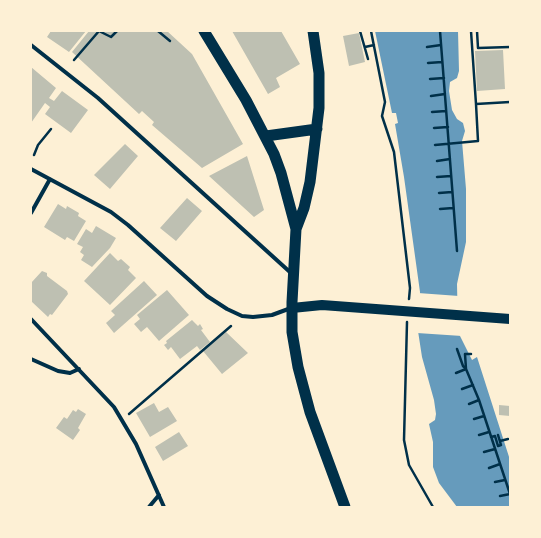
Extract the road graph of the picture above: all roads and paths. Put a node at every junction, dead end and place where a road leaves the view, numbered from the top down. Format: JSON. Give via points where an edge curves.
{"nodes":[{"id":1,"x":117,"y":31,"type":"edge"},
{"id":2,"x":158,"y":31,"type":"edge"},
{"id":3,"x":204,"y":31,"type":"edge"},
{"id":4,"x":313,"y":31,"type":"edge"},
{"id":5,"x":360,"y":31,"type":"edge"},
{"id":6,"x":371,"y":31,"type":"edge"},
{"id":7,"x":440,"y":31,"type":"edge"},
{"id":8,"x":471,"y":31,"type":"edge"},
{"id":9,"x":477,"y":31,"type":"edge"},
{"id":10,"x":170,"y":42,"type":"dead end"},
{"id":11,"x":374,"y":45,"type":"junction"},
{"id":12,"x":441,"y":45,"type":"junction"},
{"id":13,"x":31,"y":46,"type":"edge"},
{"id":14,"x":510,"y":46,"type":"edge"},
{"id":15,"x":366,"y":47,"type":"junction"},
{"id":16,"x":426,"y":47,"type":"dead end"},
{"id":17,"x":368,"y":59,"type":"dead end"},
{"id":18,"x":74,"y":60,"type":"dead end"},
{"id":19,"x":442,"y":62,"type":"junction"},
{"id":20,"x":428,"y":63,"type":"dead end"},
{"id":21,"x":444,"y":78,"type":"junction"},
{"id":22,"x":430,"y":79,"type":"dead end"},
{"id":23,"x":445,"y":94,"type":"junction"},
{"id":24,"x":431,"y":96,"type":"dead end"},
{"id":25,"x":510,"y":102,"type":"edge"},
{"id":26,"x":476,"y":104,"type":"junction"},
{"id":27,"x":446,"y":111,"type":"junction"},
{"id":28,"x":432,"y":112,"type":"dead end"},
{"id":29,"x":448,"y":127,"type":"junction"},
{"id":30,"x":434,"y":128,"type":"dead end"},
{"id":31,"x":51,"y":129,"type":"dead end"},
{"id":32,"x":317,"y":129,"type":"junction"},
{"id":33,"x":266,"y":136,"type":"junction"},
{"id":34,"x":449,"y":143,"type":"junction"},
{"id":35,"x":435,"y":145,"type":"dead end"},
{"id":36,"x":34,"y":155,"type":"dead end"},
{"id":37,"x":450,"y":159,"type":"junction"},
{"id":38,"x":436,"y":161,"type":"dead end"},
{"id":39,"x":31,"y":169,"type":"edge"},
{"id":40,"x":451,"y":176,"type":"junction"},
{"id":41,"x":437,"y":177,"type":"dead end"},
{"id":42,"x":50,"y":179,"type":"junction"},
{"id":43,"x":452,"y":192,"type":"junction"},
{"id":44,"x":439,"y":193,"type":"dead end"},
{"id":45,"x":453,"y":208,"type":"junction"},
{"id":46,"x":440,"y":209,"type":"dead end"},
{"id":47,"x":31,"y":213,"type":"edge"},
{"id":48,"x":296,"y":228,"type":"junction"},
{"id":49,"x":456,"y":251,"type":"dead end"},
{"id":50,"x":293,"y":275,"type":"junction"},
{"id":51,"x":409,"y":302,"type":"dead end"},
{"id":52,"x":292,"y":308,"type":"junction"},
{"id":53,"x":408,"y":317,"type":"dead end"},
{"id":54,"x":31,"y":319,"type":"edge"},
{"id":55,"x":510,"y":319,"type":"edge"},
{"id":56,"x":231,"y":326,"type":"dead end"},
{"id":57,"x":457,"y":349,"type":"dead end"},
{"id":58,"x":471,"y":354,"type":"dead end"},
{"id":59,"x":31,"y":359,"type":"edge"},
{"id":60,"x":79,"y":369,"type":"junction"},
{"id":61,"x":466,"y":369,"type":"junction"},
{"id":62,"x":456,"y":373,"type":"dead end"},
{"id":63,"x":473,"y":385,"type":"junction"},
{"id":64,"x":462,"y":389,"type":"dead end"},
{"id":65,"x":479,"y":400,"type":"junction"},
{"id":66,"x":469,"y":404,"type":"dead end"},
{"id":67,"x":484,"y":416,"type":"junction"},
{"id":68,"x":122,"y":419,"type":"junction"},
{"id":69,"x":474,"y":419,"type":"dead end"},
{"id":70,"x":489,"y":432,"type":"junction"},
{"id":71,"x":479,"y":435,"type":"dead end"},
{"id":72,"x":498,"y":435,"type":"dead end"},
{"id":73,"x":491,"y":437,"type":"junction"},
{"id":74,"x":508,"y":439,"type":"dead end"},
{"id":75,"x":500,"y":441,"type":"junction"},
{"id":76,"x":495,"y":449,"type":"junction"},
{"id":77,"x":484,"y":452,"type":"dead end"},
{"id":78,"x":500,"y":464,"type":"junction"},
{"id":79,"x":489,"y":468,"type":"dead end"},
{"id":80,"x":505,"y":480,"type":"junction"},
{"id":81,"x":495,"y":482,"type":"dead end"},
{"id":82,"x":510,"y":494,"type":"edge"},
{"id":83,"x":159,"y":495,"type":"junction"},
{"id":84,"x":500,"y":496,"type":"dead end"},
{"id":85,"x":148,"y":507,"type":"edge"},
{"id":86,"x":164,"y":507,"type":"edge"},
{"id":87,"x":345,"y":507,"type":"edge"},
{"id":88,"x":433,"y":507,"type":"edge"}],
"edges":[{"from":1,"to":18,"type":"path","via":[[111,37],[99,31]]},
{"from":2,"to":10,"type":"path"},
{"from":3,"to":33,"type":"highway"},
{"from":4,"to":32,"type":"highway","via":[[319,73]]},
{"from":5,"to":15,"type":"path"},
{"from":6,"to":11,"type":"path"},
{"from":7,"to":12,"type":"path"},
{"from":8,"to":26,"type":"path"},
{"from":9,"to":14,"type":"path","via":[[478,48]]},
{"from":11,"to":15,"type":"path"},
{"from":11,"to":51,"type":"path","via":[[385,102],[382,116],[391,138],[395,159],[410,288]]},
{"from":12,"to":16,"type":"path"},
{"from":12,"to":19,"type":"path"},
{"from":13,"to":50,"type":"street","via":[[98,98]]},
{"from":15,"to":17,"type":"path"},
{"from":19,"to":20,"type":"path"},
{"from":19,"to":21,"type":"path"},
{"from":21,"to":22,"type":"path"},
{"from":21,"to":23,"type":"path"},
{"from":23,"to":24,"type":"path"},
{"from":23,"to":27,"type":"path"},
{"from":25,"to":26,"type":"path"},
{"from":26,"to":34,"type":"path","via":[[478,141]]},
{"from":27,"to":28,"type":"path"},
{"from":27,"to":29,"type":"path"},
{"from":29,"to":30,"type":"path"},
{"from":29,"to":34,"type":"path"},
{"from":31,"to":36,"type":"path","via":[[38,145]]},
{"from":32,"to":33,"type":"highway"},
{"from":32,"to":48,"type":"highway","via":[[308,189]]},
{"from":33,"to":48,"type":"highway","via":[[281,172]]},
{"from":34,"to":35,"type":"path"},
{"from":34,"to":37,"type":"path"},
{"from":37,"to":38,"type":"path"},
{"from":37,"to":40,"type":"path"},
{"from":39,"to":42,"type":"street"},
{"from":40,"to":41,"type":"path"},
{"from":40,"to":43,"type":"path"},
{"from":42,"to":47,"type":"street"},
{"from":42,"to":52,"type":"street","via":[[111,212],[201,291],[227,309],[253,318]]},
{"from":43,"to":44,"type":"path"},
{"from":43,"to":45,"type":"path"},
{"from":45,"to":46,"type":"path"},
{"from":45,"to":49,"type":"path"},
{"from":48,"to":50,"type":"highway"},
{"from":50,"to":52,"type":"highway"},
{"from":52,"to":55,"type":"main road","via":[[322,305]]},
{"from":52,"to":87,"type":"highway","via":[[293,342],[304,389]]},
{"from":53,"to":88,"type":"path","via":[[404,440],[409,465]]},
{"from":54,"to":60,"type":"street"},
{"from":56,"to":68,"type":"path"},
{"from":57,"to":61,"type":"path"},
{"from":58,"to":61,"type":"path","via":[[465,354]]},
{"from":59,"to":60,"type":"street","via":[[58,371],[70,373]]},
{"from":60,"to":68,"type":"street"},
{"from":61,"to":62,"type":"path"},
{"from":61,"to":63,"type":"path"},
{"from":63,"to":64,"type":"path"},
{"from":63,"to":65,"type":"path"},
{"from":65,"to":66,"type":"path"},
{"from":65,"to":67,"type":"path"},
{"from":67,"to":69,"type":"path"},
{"from":67,"to":70,"type":"path"},
{"from":68,"to":83,"type":"street"},
{"from":70,"to":71,"type":"path"},
{"from":70,"to":73,"type":"path"},
{"from":72,"to":75,"type":"path"},
{"from":73,"to":75,"type":"path","via":[[495,436],[498,446],[501,445]]},
{"from":73,"to":76,"type":"path"},
{"from":74,"to":75,"type":"path"},
{"from":76,"to":77,"type":"path"},
{"from":76,"to":78,"type":"path"},
{"from":78,"to":79,"type":"path"},
{"from":78,"to":80,"type":"path"},
{"from":80,"to":81,"type":"path"},
{"from":80,"to":82,"type":"path"},
{"from":82,"to":84,"type":"path"},
{"from":83,"to":85,"type":"street"},
{"from":83,"to":86,"type":"street"}]}
